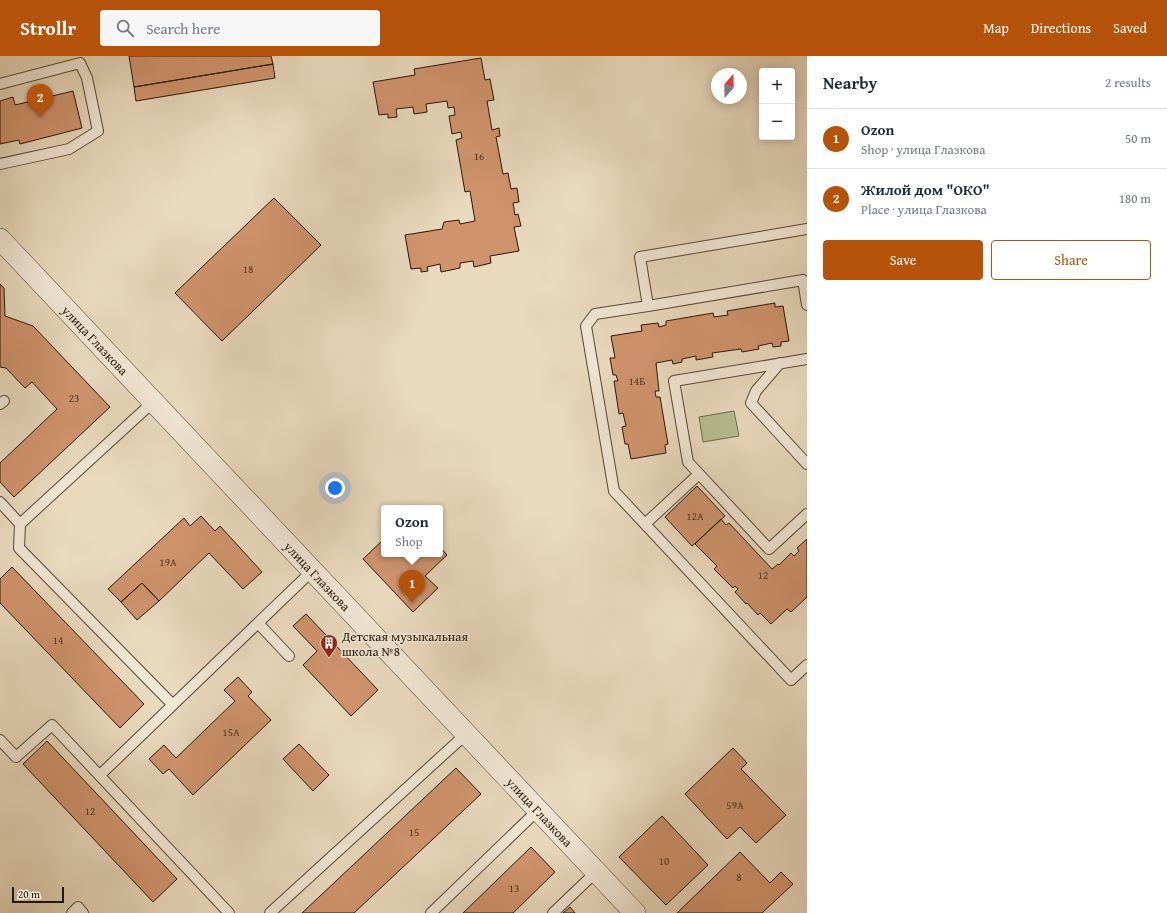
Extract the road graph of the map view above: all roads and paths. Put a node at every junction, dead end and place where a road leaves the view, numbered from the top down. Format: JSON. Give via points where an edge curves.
{"nodes":[{"id":1,"x":0,"y":84,"type":"edge"},
{"id":2,"x":0,"y":164,"type":"edge"},
{"id":3,"x":807,"y":230,"type":"edge"},
{"id":4,"x":0,"y":240,"type":"edge"},
{"id":5,"x":807,"y":305,"type":"edge"},
{"id":6,"x":648,"y":306,"type":"junction"},
{"id":7,"x":807,"y":359,"type":"edge"},
{"id":8,"x":780,"y":363,"type":"junction"},
{"id":9,"x":153,"y":402,"type":"junction"},
{"id":10,"x":807,"y":464,"type":"edge"},
{"id":11,"x":699,"y":474,"type":"junction"},
{"id":12,"x":0,"y":502,"type":"edge"},
{"id":13,"x":807,"y":514,"type":"edge"},
{"id":14,"x":20,"y":524,"type":"junction"},
{"id":15,"x":645,"y":524,"type":"junction"},
{"id":16,"x":312,"y":571,"type":"junction"},
{"id":17,"x":258,"y":622,"type":"junction"},
{"id":18,"x":289,"y":656,"type":"dead end"},
{"id":19,"x":807,"y":665,"type":"edge"},
{"id":20,"x":173,"y":705,"type":"junction"},
{"id":21,"x":466,"y":734,"type":"junction"},
{"id":22,"x":0,"y":740,"type":"edge"},
{"id":23,"x":100,"y":775,"type":"junction"},
{"id":24,"x":538,"y":810,"type":"junction"},
{"id":25,"x":596,"y":872,"type":"junction"},
{"id":26,"x":72,"y":913,"type":"edge"},
{"id":27,"x":83,"y":913,"type":"edge"},
{"id":28,"x":229,"y":913,"type":"edge"},
{"id":29,"x":270,"y":913,"type":"edge"},
{"id":30,"x":431,"y":913,"type":"edge"},
{"id":31,"x":553,"y":913,"type":"edge"},
{"id":32,"x":635,"y":913,"type":"edge"}],
"edges":[{"from":1,"to":2,"type":"lane","via":[[80,63],[87,78],[98,131],[69,149]]},
{"from":3,"to":6,"type":"lane","via":[[640,257]]},
{"from":4,"to":9,"type":"street","name":"улица Глазкова"},
{"from":5,"to":6,"type":"lane","via":[[803,280]]},
{"from":6,"to":15,"type":"lane","via":[[596,314],[586,326],[614,491]]},
{"from":7,"to":8,"type":"lane"},
{"from":8,"to":10,"type":"lane","via":[[756,391],[751,403]]},
{"from":8,"to":11,"type":"lane","via":[[674,381],[688,462]]},
{"from":9,"to":14,"type":"lane"},
{"from":9,"to":16,"type":"street","name":"улица Глазкова"},
{"from":11,"to":13,"type":"lane","via":[[769,549]]},
{"from":11,"to":15,"type":"lane"},
{"from":12,"to":14,"type":"lane"},
{"from":14,"to":20,"type":"lane","via":[[19,548]]},
{"from":15,"to":19,"type":"lane","via":[[791,680]]},
{"from":16,"to":17,"type":"lane"},
{"from":16,"to":21,"type":"street","name":"улица Глазкова"},
{"from":17,"to":18,"type":"lane"},
{"from":17,"to":20,"type":"lane"},
{"from":20,"to":23,"type":"lane"},
{"from":21,"to":24,"type":"street","name":"улица Глазкова"},
{"from":21,"to":29,"type":"lane"},
{"from":22,"to":23,"type":"lane","via":[[16,757],[52,725]]},
{"from":23,"to":28,"type":"lane"},
{"from":24,"to":25,"type":"street","name":"улица Глазкова"},
{"from":24,"to":30,"type":"lane"},
{"from":25,"to":31,"type":"lane"},
{"from":25,"to":32,"type":"street","name":"улица Глазкова"},
{"from":26,"to":27,"type":"lane","via":[[78,907]]}]}
